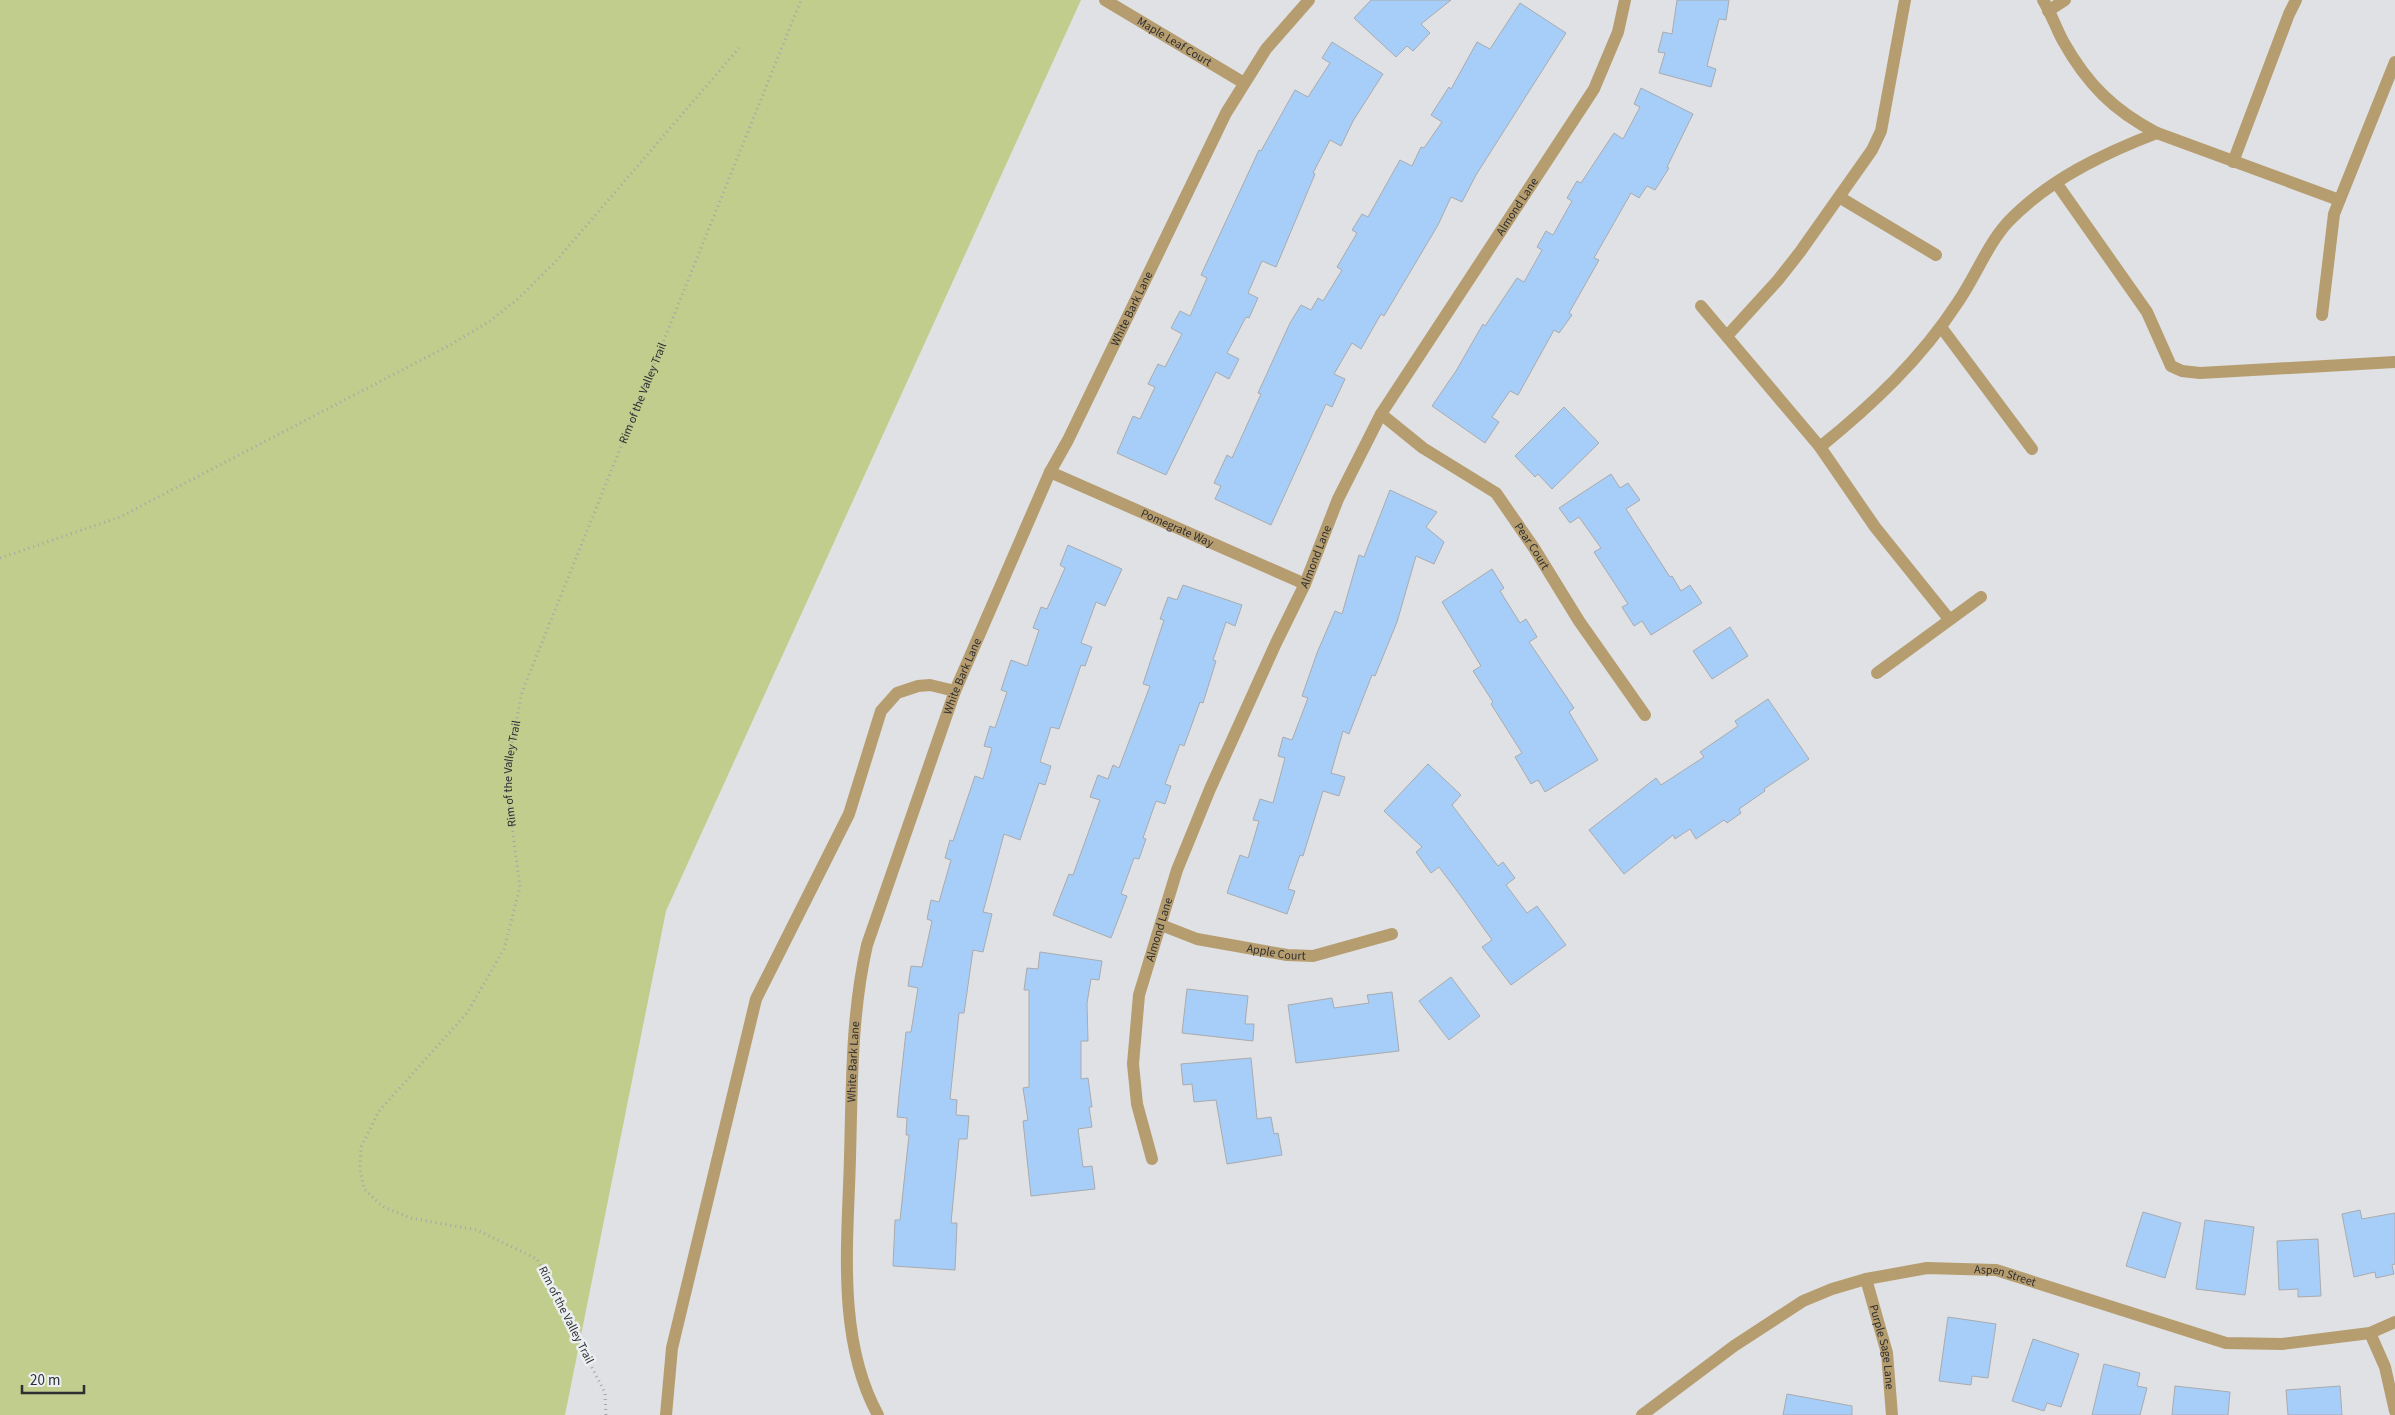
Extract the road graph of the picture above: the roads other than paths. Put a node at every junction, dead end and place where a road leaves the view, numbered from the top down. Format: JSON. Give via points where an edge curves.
{"nodes":[{"id":1,"x":1105,"y":0,"type":"edge"},
{"id":2,"x":1309,"y":0,"type":"edge"},
{"id":3,"x":1625,"y":0,"type":"edge"},
{"id":4,"x":1905,"y":0,"type":"edge"},
{"id":5,"x":2065,"y":0,"type":"edge"},
{"id":6,"x":2296,"y":0,"type":"edge"},
{"id":7,"x":2046,"y":5,"type":"edge"},
{"id":8,"x":2395,"y":62,"type":"edge"},
{"id":9,"x":1244,"y":83,"type":"junction"},
{"id":10,"x":2157,"y":134,"type":"junction"},
{"id":11,"x":2233,"y":162,"type":"junction"},
{"id":12,"x":2057,"y":184,"type":"junction"},
{"id":13,"x":1839,"y":197,"type":"junction"},
{"id":14,"x":2339,"y":200,"type":"junction"},
{"id":15,"x":1936,"y":256,"type":"dead end"},
{"id":16,"x":1701,"y":306,"type":"dead end"},
{"id":17,"x":2322,"y":315,"type":"dead end"},
{"id":18,"x":1941,"y":327,"type":"junction"},
{"id":19,"x":1727,"y":336,"type":"junction"},
{"id":20,"x":2395,"y":362,"type":"edge"},
{"id":21,"x":1381,"y":414,"type":"junction"},
{"id":22,"x":1820,"y":447,"type":"junction"},
{"id":23,"x":2032,"y":449,"type":"dead end"},
{"id":24,"x":1050,"y":472,"type":"junction"},
{"id":25,"x":1306,"y":584,"type":"junction"},
{"id":26,"x":1980,"y":597,"type":"dead end"},
{"id":27,"x":1949,"y":619,"type":"junction"},
{"id":28,"x":1877,"y":673,"type":"dead end"},
{"id":29,"x":955,"y":691,"type":"junction"},
{"id":30,"x":1645,"y":715,"type":"dead end"},
{"id":31,"x":1161,"y":925,"type":"junction"},
{"id":32,"x":1392,"y":934,"type":"dead end"},
{"id":33,"x":1152,"y":1159,"type":"dead end"},
{"id":34,"x":1866,"y":1279,"type":"junction"},
{"id":35,"x":2395,"y":1322,"type":"edge"},
{"id":36,"x":2370,"y":1333,"type":"junction"},
{"id":37,"x":2395,"y":1411,"type":"edge"},
{"id":38,"x":666,"y":1415,"type":"edge"},
{"id":39,"x":878,"y":1415,"type":"edge"},
{"id":40,"x":1642,"y":1415,"type":"edge"},
{"id":41,"x":1892,"y":1415,"type":"edge"}],
"edges":[{"from":1,"to":9,"type":"street","name":"Maple Leaf Court"},
{"from":2,"to":9,"type":"street","name":"White Bark Lane","via":[[1266,49]]},
{"from":3,"to":21,"type":"street","name":"Almond Lane","via":[[1618,32],[1594,89]]},
{"from":4,"to":13,"type":"street","via":[[1881,132]]},
{"from":5,"to":7,"type":"street"},
{"from":6,"to":11,"type":"street"},
{"from":7,"to":10,"type":"street","via":[[2064,43],[2110,104]]},
{"from":8,"to":14,"type":"street"},
{"from":9,"to":24,"type":"street","name":"White Bark Lane","via":[[1226,113]]},
{"from":10,"to":11,"type":"street"},
{"from":10,"to":12,"type":"street","via":[[2103,155]]},
{"from":11,"to":14,"type":"street"},
{"from":12,"to":18,"type":"street","via":[[2008,222]]},
{"from":12,"to":20,"type":"street","via":[[2147,312],[2171,366],[2200,373]]},
{"from":13,"to":15,"type":"street"},
{"from":13,"to":19,"type":"street","via":[[1778,280]]},
{"from":14,"to":17,"type":"street","via":[[2334,214]]},
{"from":16,"to":19,"type":"street"},
{"from":18,"to":22,"type":"street","via":[[1904,371]]},
{"from":18,"to":23,"type":"street"},
{"from":19,"to":22,"type":"street"},
{"from":21,"to":25,"type":"street","name":"Almond Lane","via":[[1338,499]]},
{"from":21,"to":30,"type":"street","name":"Pear Court","via":[[1423,448],[1496,493]]},
{"from":22,"to":27,"type":"street","via":[[1875,528]]},
{"from":24,"to":25,"type":"street","name":"Pomegrate Way"},
{"from":24,"to":29,"type":"street","name":"White Bark Lane"},
{"from":25,"to":31,"type":"street","name":"Almond Lane","via":[[1210,789],[1177,870]]},
{"from":26,"to":27,"type":"street"},
{"from":27,"to":28,"type":"street"},
{"from":29,"to":38,"type":"street","via":[[930,685],[918,686],[897,693],[881,711],[849,814],[756,999],[672,1348]]},
{"from":29,"to":39,"type":"street","name":"White Bark Lane","via":[[867,945],[858,983],[852,1078],[847,1288],[856,1357]]},
{"from":31,"to":32,"type":"street","name":"Apple Court","via":[[1197,939],[1287,955],[1313,956]]},
{"from":31,"to":33,"type":"street","name":"Almond Lane","via":[[1139,995],[1134,1064],[1138,1104]]},
{"from":34,"to":36,"type":"street","name":"Aspen Street","via":[[1928,1268],[1996,1270],[2226,1343],[2282,1344]]},
{"from":34,"to":40,"type":"street","name":"Aspen Street","via":[[1803,1301],[1734,1346]]},
{"from":34,"to":41,"type":"street","name":"Purple Sage Lane","via":[[1887,1353]]},
{"from":35,"to":36,"type":"street","name":"Aspen Street"},
{"from":36,"to":37,"type":"street","via":[[2385,1367]]}]}
